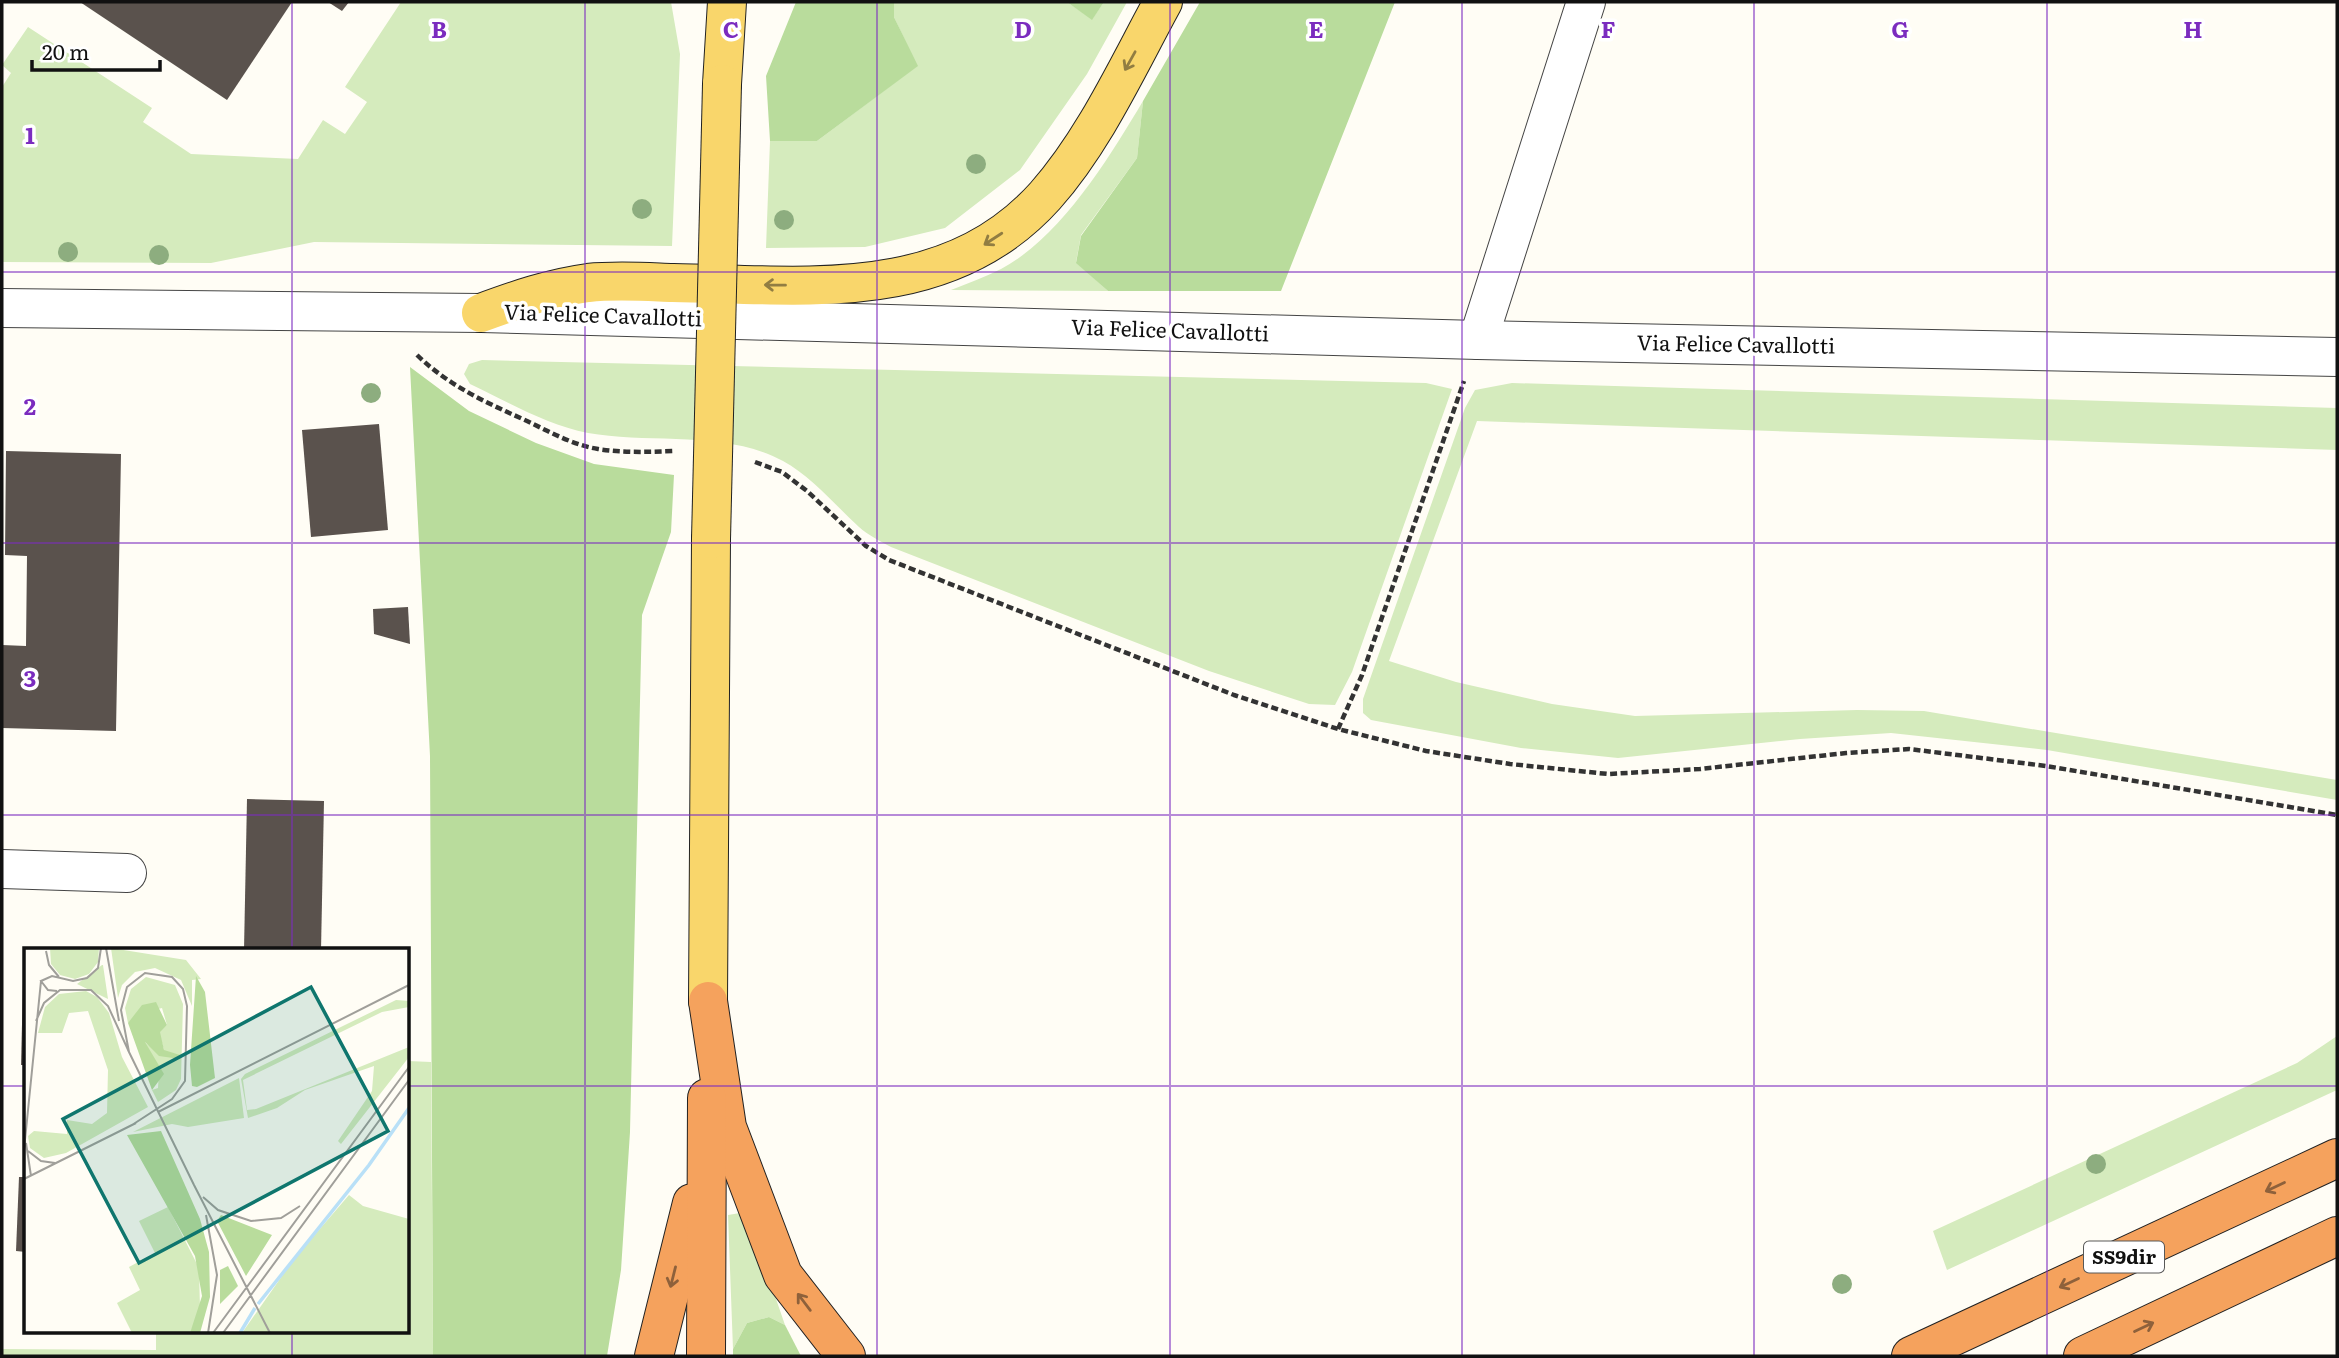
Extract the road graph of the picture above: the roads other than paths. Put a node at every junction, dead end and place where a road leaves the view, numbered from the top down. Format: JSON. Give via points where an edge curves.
{"nodes":[{"id":1,"x":727,"y":2,"type":"edge"},
{"id":2,"x":1163,"y":2,"type":"edge"},
{"id":3,"x":1586,"y":2,"type":"edge"},
{"id":4,"x":2,"y":309,"type":"edge"},
{"id":5,"x":481,"y":313,"type":"junction"},
{"id":6,"x":1478,"y":340,"type":"junction"},
{"id":7,"x":2337,"y":357,"type":"edge"},
{"id":8,"x":2,"y":869,"type":"edge"},
{"id":9,"x":127,"y":873,"type":"dead end"},
{"id":10,"x":708,"y":1001,"type":"junction"},
{"id":11,"x":707,"y":1140,"type":"junction"},
{"id":12,"x":2337,"y":1158,"type":"edge"},
{"id":13,"x":2337,"y":1236,"type":"edge"},
{"id":14,"x":654,"y":1356,"type":"edge"},
{"id":15,"x":706,"y":1356,"type":"edge"},
{"id":16,"x":846,"y":1356,"type":"edge"},
{"id":17,"x":1912,"y":1356,"type":"edge"},
{"id":18,"x":2082,"y":1356,"type":"edge"}],
"edges":[{"from":1,"to":10,"type":"main road","bridge":true,"via":[[711,539]]},
{"from":2,"to":5,"type":"main road","one_way":true,"via":[[1086,140],[1045,196],[1013,225],[968,255],[929,271],[830,286],[589,283],[521,298]]},
{"from":3,"to":6,"type":"street"},
{"from":4,"to":5,"type":"street","name":"Via Felice Cavallotti"},
{"from":5,"to":6,"type":"street","name":"Via Felice Cavallotti"},
{"from":6,"to":7,"type":"street","name":"Via Felice Cavallotti"},
{"from":8,"to":9,"type":"street"},
{"from":10,"to":11,"type":"highway"},
{"from":16,"to":10,"type":"highway","one_way":true,"via":[[783,1275],[727,1128]]},
{"from":11,"to":14,"type":"highway","one_way":true},
{"from":11,"to":15,"type":"highway"},
{"from":12,"to":17,"type":"highway","number":"SS9dir","one_way":true},
{"from":18,"to":13,"type":"highway","one_way":true}]}
